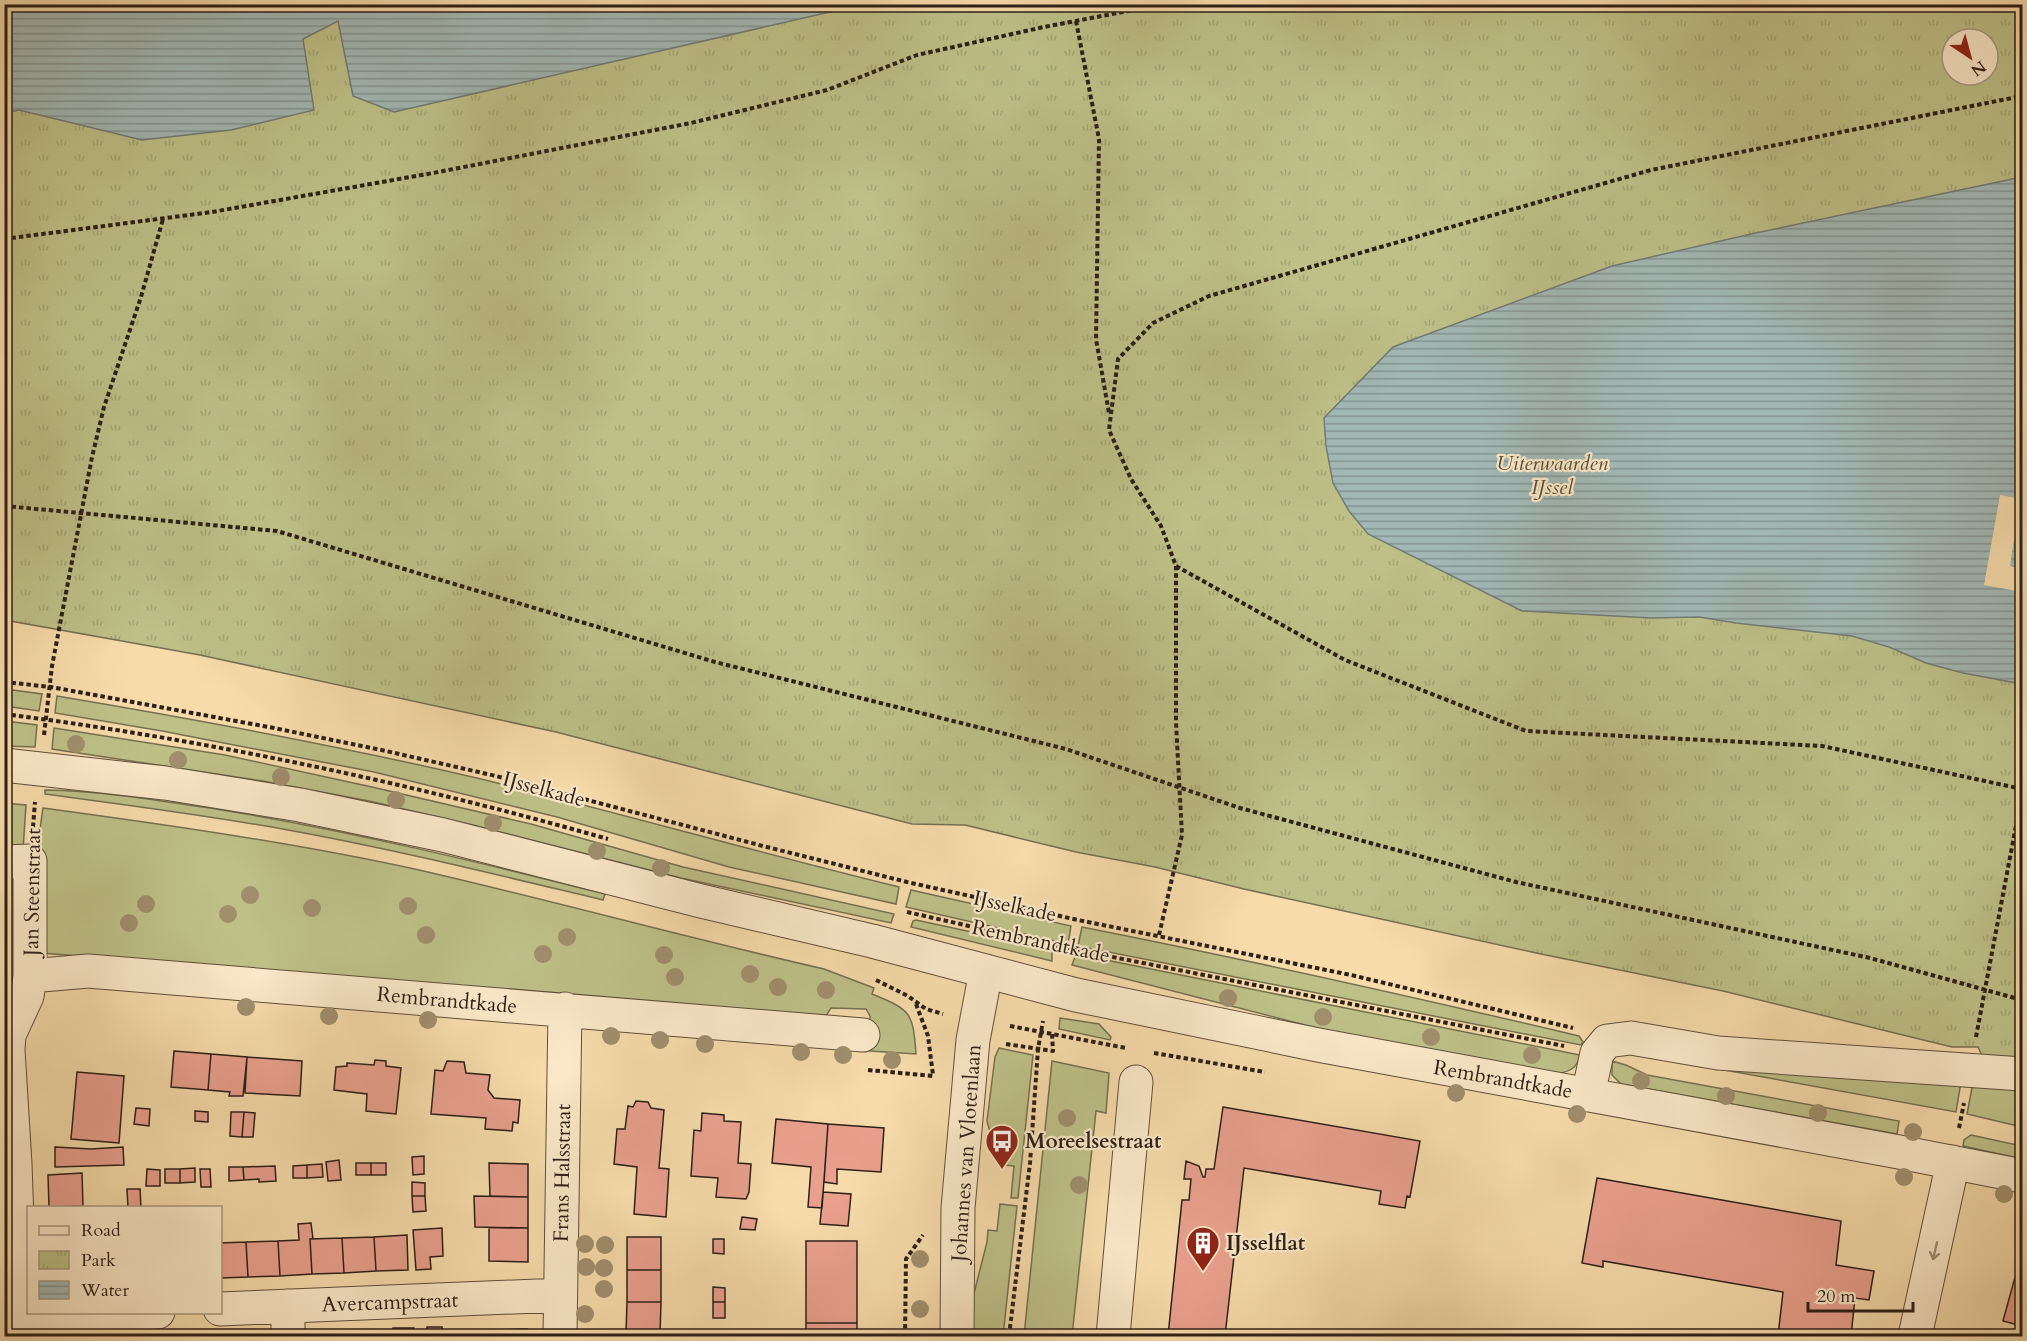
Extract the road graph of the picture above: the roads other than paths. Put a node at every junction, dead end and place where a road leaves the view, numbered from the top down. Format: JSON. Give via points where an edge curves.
{"nodes":[{"id":1,"x":4,"y":765,"type":"edge"},
{"id":2,"x":17,"y":861,"type":"edge"},
{"id":3,"x":986,"y":971,"type":"junction"},
{"id":4,"x":30,"y":976,"type":"junction"},
{"id":5,"x":565,"y":1009,"type":"junction"},
{"id":6,"x":863,"y":1035,"type":"dead end"},
{"id":7,"x":2022,"y":1074,"type":"edge"},
{"id":8,"x":1136,"y":1082,"type":"dead end"},
{"id":9,"x":1588,"y":1095,"type":"junction"},
{"id":10,"x":1953,"y":1162,"type":"junction"},
{"id":11,"x":10,"y":1165,"type":"edge"},
{"id":12,"x":2022,"y":1176,"type":"edge"},
{"id":13,"x":560,"y":1295,"type":"junction"},
{"id":14,"x":222,"y":1309,"type":"edge"},
{"id":15,"x":141,"y":1314,"type":"edge"},
{"id":16,"x":288,"y":1321,"type":"edge"},
{"id":17,"x":21,"y":1328,"type":"edge"},
{"id":18,"x":560,"y":1336,"type":"edge"},
{"id":19,"x":957,"y":1336,"type":"edge"},
{"id":20,"x":1113,"y":1336,"type":"edge"},
{"id":21,"x":1915,"y":1336,"type":"edge"}],
"edges":[{"from":1,"to":3,"type":"street","via":[[165,783],[311,807],[443,835]]},
{"from":2,"to":4,"type":"street","name":"Jan Steenstraat"},
{"from":3,"to":9,"type":"street","name":"Rembrandtkade","via":[[1051,989],[1318,1045]]},
{"from":3,"to":19,"type":"street","name":"Johannes van Vlotenlaan","via":[[973,1040],[958,1208]]},
{"from":4,"to":5,"type":"street","name":"Rembrandtkade","via":[[88,971]]},
{"from":4,"to":11,"type":"street","name":"Jan Steenstraat","via":[[27,996],[9,1035]]},
{"from":5,"to":6,"type":"street","name":"Rembrandtkade"},
{"from":5,"to":13,"type":"street","name":"Frans Halsstraat"},
{"from":7,"to":9,"type":"street","via":[[1718,1053],[1631,1038],[1602,1047]]},
{"from":8,"to":20,"type":"street"},
{"from":9,"to":10,"type":"street","name":"Rembrandtkade"},
{"from":10,"to":12,"type":"street","name":"Rembrandtkade"},
{"from":10,"to":21,"type":"street","one_way":true},
{"from":11,"to":17,"type":"street","name":"Jan Steenstraat"},
{"from":13,"to":16,"type":"street","name":"Avercampstraat"},
{"from":13,"to":18,"type":"street","name":"Frans Halsstraat"},
{"from":14,"to":16,"type":"street","name":"Avercampstraat"},
{"from":15,"to":17,"type":"street"}]}
